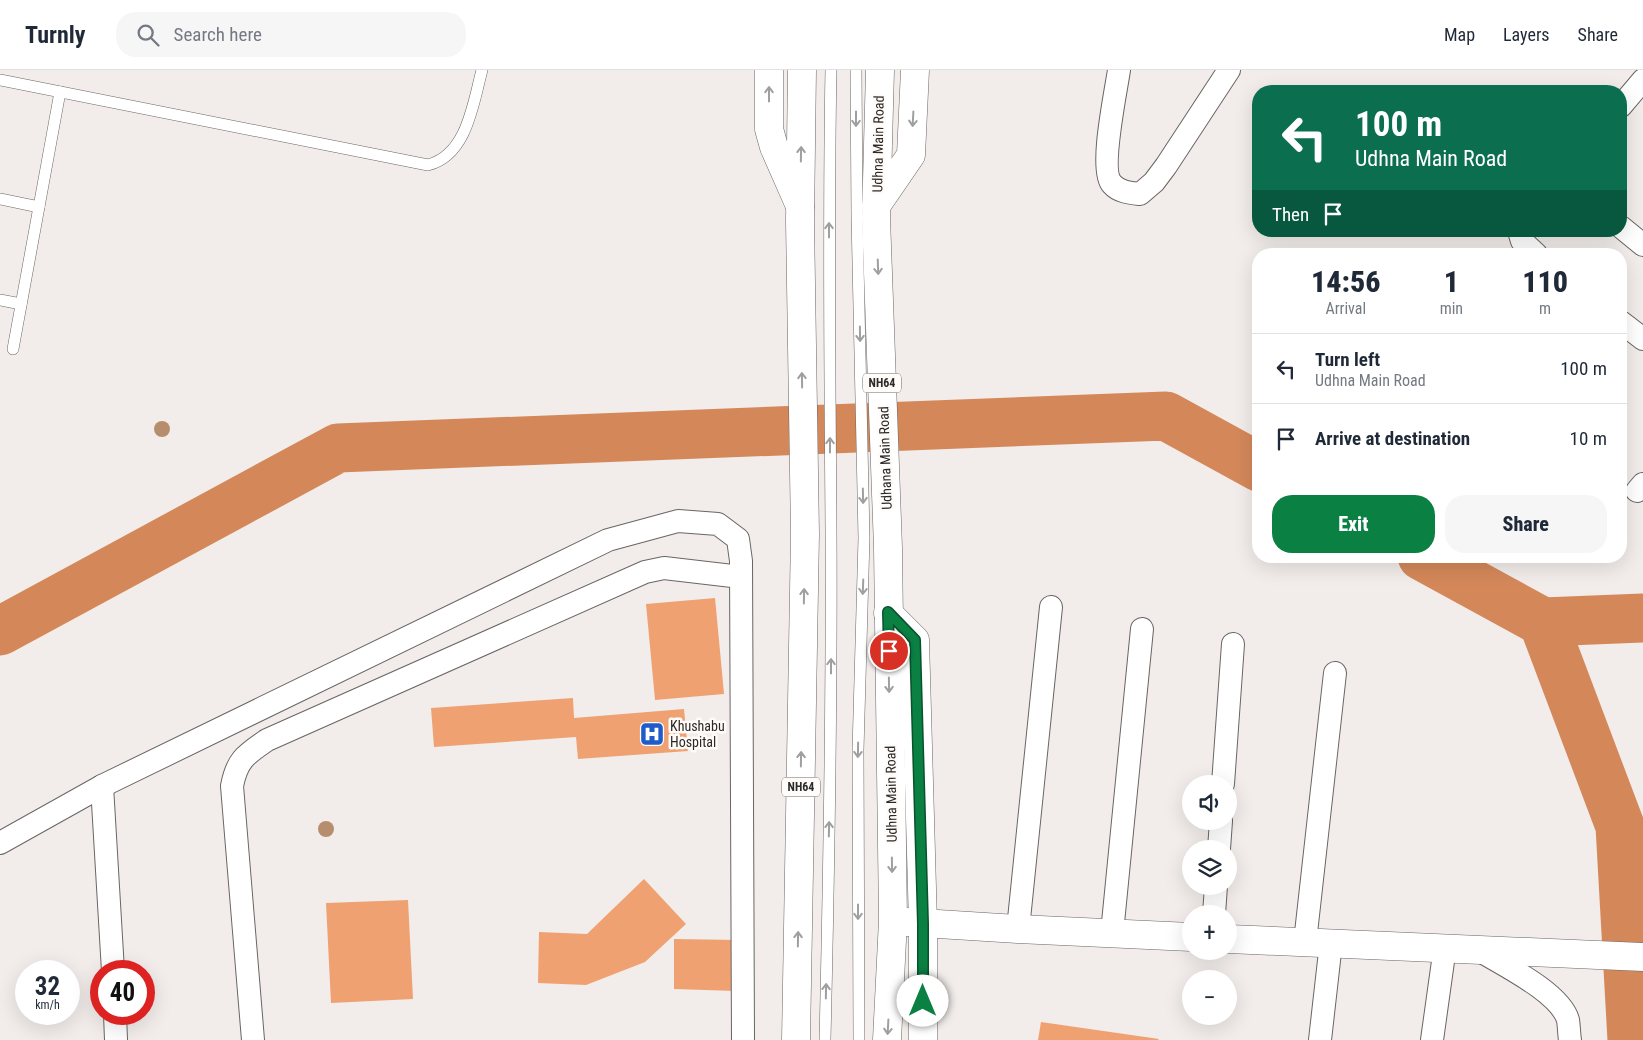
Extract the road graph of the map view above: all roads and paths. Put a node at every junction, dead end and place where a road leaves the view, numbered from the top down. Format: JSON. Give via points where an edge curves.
{"nodes":[{"id":1,"x":482,"y":70,"type":"edge"},
{"id":2,"x":769,"y":70,"type":"edge"},
{"id":3,"x":802,"y":70,"type":"edge"},
{"id":4,"x":831,"y":70,"type":"edge"},
{"id":5,"x":856,"y":70,"type":"edge"},
{"id":6,"x":880,"y":70,"type":"edge"},
{"id":7,"x":915,"y":70,"type":"edge"},
{"id":8,"x":1119,"y":70,"type":"edge"},
{"id":9,"x":1229,"y":70,"type":"edge"},
{"id":10,"x":0,"y":80,"type":"edge"},
{"id":11,"x":1643,"y":80,"type":"edge"},
{"id":12,"x":60,"y":92,"type":"junction"},
{"id":13,"x":1627,"y":99,"type":"edge"},
{"id":14,"x":0,"y":200,"type":"edge"},
{"id":15,"x":39,"y":207,"type":"junction"},
{"id":16,"x":870,"y":213,"type":"junction"},
{"id":17,"x":800,"y":214,"type":"junction"},
{"id":18,"x":1627,"y":232,"type":"edge"},
{"id":19,"x":1521,"y":237,"type":"edge"},
{"id":20,"x":1643,"y":245,"type":"edge"},
{"id":21,"x":1530,"y":248,"type":"edge"},
{"id":22,"x":0,"y":300,"type":"edge"},
{"id":23,"x":21,"y":304,"type":"junction"},
{"id":24,"x":1627,"y":328,"type":"edge"},
{"id":25,"x":1643,"y":339,"type":"edge"},
{"id":26,"x":13,"y":349,"type":"dead end"},
{"id":27,"x":818,"y":532,"type":"junction"},
{"id":28,"x":876,"y":543,"type":"junction"},
{"id":29,"x":741,"y":577,"type":"junction"},
{"id":30,"x":1051,"y":607,"type":"dead end"},
{"id":31,"x":888,"y":612,"type":"junction"},
{"id":32,"x":1142,"y":629,"type":"dead end"},
{"id":33,"x":1233,"y":644,"type":"dead end"},
{"id":34,"x":1334,"y":673,"type":"dead end"},
{"id":35,"x":1224,"y":775,"type":"edge"},
{"id":36,"x":102,"y":786,"type":"junction"},
{"id":37,"x":0,"y":843,"type":"edge"},
{"id":38,"x":893,"y":920,"type":"junction"},
{"id":39,"x":923,"y":924,"type":"junction"},
{"id":40,"x":1018,"y":929,"type":"junction"},
{"id":41,"x":1112,"y":934,"type":"junction"},
{"id":42,"x":1182,"y":937,"type":"edge"},
{"id":43,"x":1237,"y":938,"type":"edge"},
{"id":44,"x":1318,"y":942,"type":"junction"},
{"id":45,"x":1444,"y":948,"type":"junction"},
{"id":46,"x":1476,"y":949,"type":"junction"},
{"id":47,"x":1643,"y":956,"type":"edge"},
{"id":48,"x":112,"y":960,"type":"edge"},
{"id":49,"x":115,"y":1025,"type":"edge"},
{"id":50,"x":116,"y":1040,"type":"edge"},
{"id":51,"x":253,"y":1040,"type":"edge"},
{"id":52,"x":743,"y":1040,"type":"edge"},
{"id":53,"x":796,"y":1040,"type":"edge"},
{"id":54,"x":825,"y":1040,"type":"edge"},
{"id":55,"x":859,"y":1040,"type":"edge"},
{"id":56,"x":887,"y":1040,"type":"edge"},
{"id":57,"x":923,"y":1040,"type":"edge"},
{"id":58,"x":1320,"y":1040,"type":"edge"},
{"id":59,"x":1432,"y":1040,"type":"edge"},
{"id":60,"x":1570,"y":1040,"type":"edge"}],
"edges":[{"from":1,"to":12,"type":"lane","via":[[467,126],[460,139],[445,157],[428,165]]},
{"from":17,"to":2,"type":"main road","one_way":true,"via":[[769,129]]},
{"from":17,"to":3,"type":"main road","number":"NH64","one_way":true},
{"from":27,"to":4,"type":"lane","one_way":true},
{"from":5,"to":16,"type":"lane","one_way":true},
{"from":6,"to":16,"type":"main road","name":"Udhna Main Road","number":"NH64"},
{"from":7,"to":16,"type":"main road","one_way":true,"via":[[911,155]]},
{"from":8,"to":9,"type":"street","via":[[1107,172],[1111,183],[1124,192],[1140,194],[1166,166]]},
{"from":10,"to":12,"type":"lane"},
{"from":11,"to":13,"type":"street"},
{"from":12,"to":15,"type":"lane"},
{"from":14,"to":15,"type":"lane"},
{"from":15,"to":23,"type":"lane"},
{"from":16,"to":28,"type":"main road","name":"Udhana Main Road","number":"NH64","one_way":true},
{"from":27,"to":17,"type":"main road","number":"NH64","one_way":true},
{"from":18,"to":20,"type":"street"},
{"from":19,"to":21,"type":"street"},
{"from":22,"to":23,"type":"lane"},
{"from":23,"to":26,"type":"lane"},
{"from":24,"to":25,"type":"street"},
{"from":53,"to":27,"type":"main road","number":"NH64","one_way":true},
{"from":54,"to":27,"type":"lane","one_way":true,"via":[[830,793]]},
{"from":28,"to":31,"type":"main road","name":"Udhna Main Road","number":"NH64"},
{"from":28,"to":55,"type":"lane","one_way":true,"via":[[858,750]]},
{"from":29,"to":36,"type":"street","via":[[738,539],[718,524],[678,521],[608,540]]},
{"from":29,"to":51,"type":"street","via":[[670,568],[645,572],[267,740],[247,753],[235,769],[232,786]]},
{"from":29,"to":52,"type":"street"},
{"from":30,"to":40,"type":"street"},
{"from":31,"to":38,"type":"main road","name":"Udhna Main Road","number":"NH64","one_way":true},
{"from":31,"to":39,"type":"main road","via":[[915,640]]},
{"from":32,"to":41,"type":"street"},
{"from":33,"to":35,"type":"street"},
{"from":34,"to":44,"type":"street"},
{"from":36,"to":37,"type":"street"},
{"from":36,"to":48,"type":"street"},
{"from":38,"to":39,"type":"main road"},
{"from":38,"to":56,"type":"main road","name":"Udhna Main Road","number":"NH64","one_way":true},
{"from":39,"to":40,"type":"main road"},
{"from":39,"to":57,"type":"main road"},
{"from":40,"to":41,"type":"main road"},
{"from":41,"to":42,"type":"main road"},
{"from":43,"to":44,"type":"main road"},
{"from":44,"to":45,"type":"main road"},
{"from":44,"to":58,"type":"street"},
{"from":45,"to":46,"type":"main road"},
{"from":45,"to":59,"type":"street"},
{"from":46,"to":47,"type":"main road"},
{"from":46,"to":60,"type":"street","via":[[1552,997],[1568,1020]]},
{"from":49,"to":50,"type":"street"}]}
